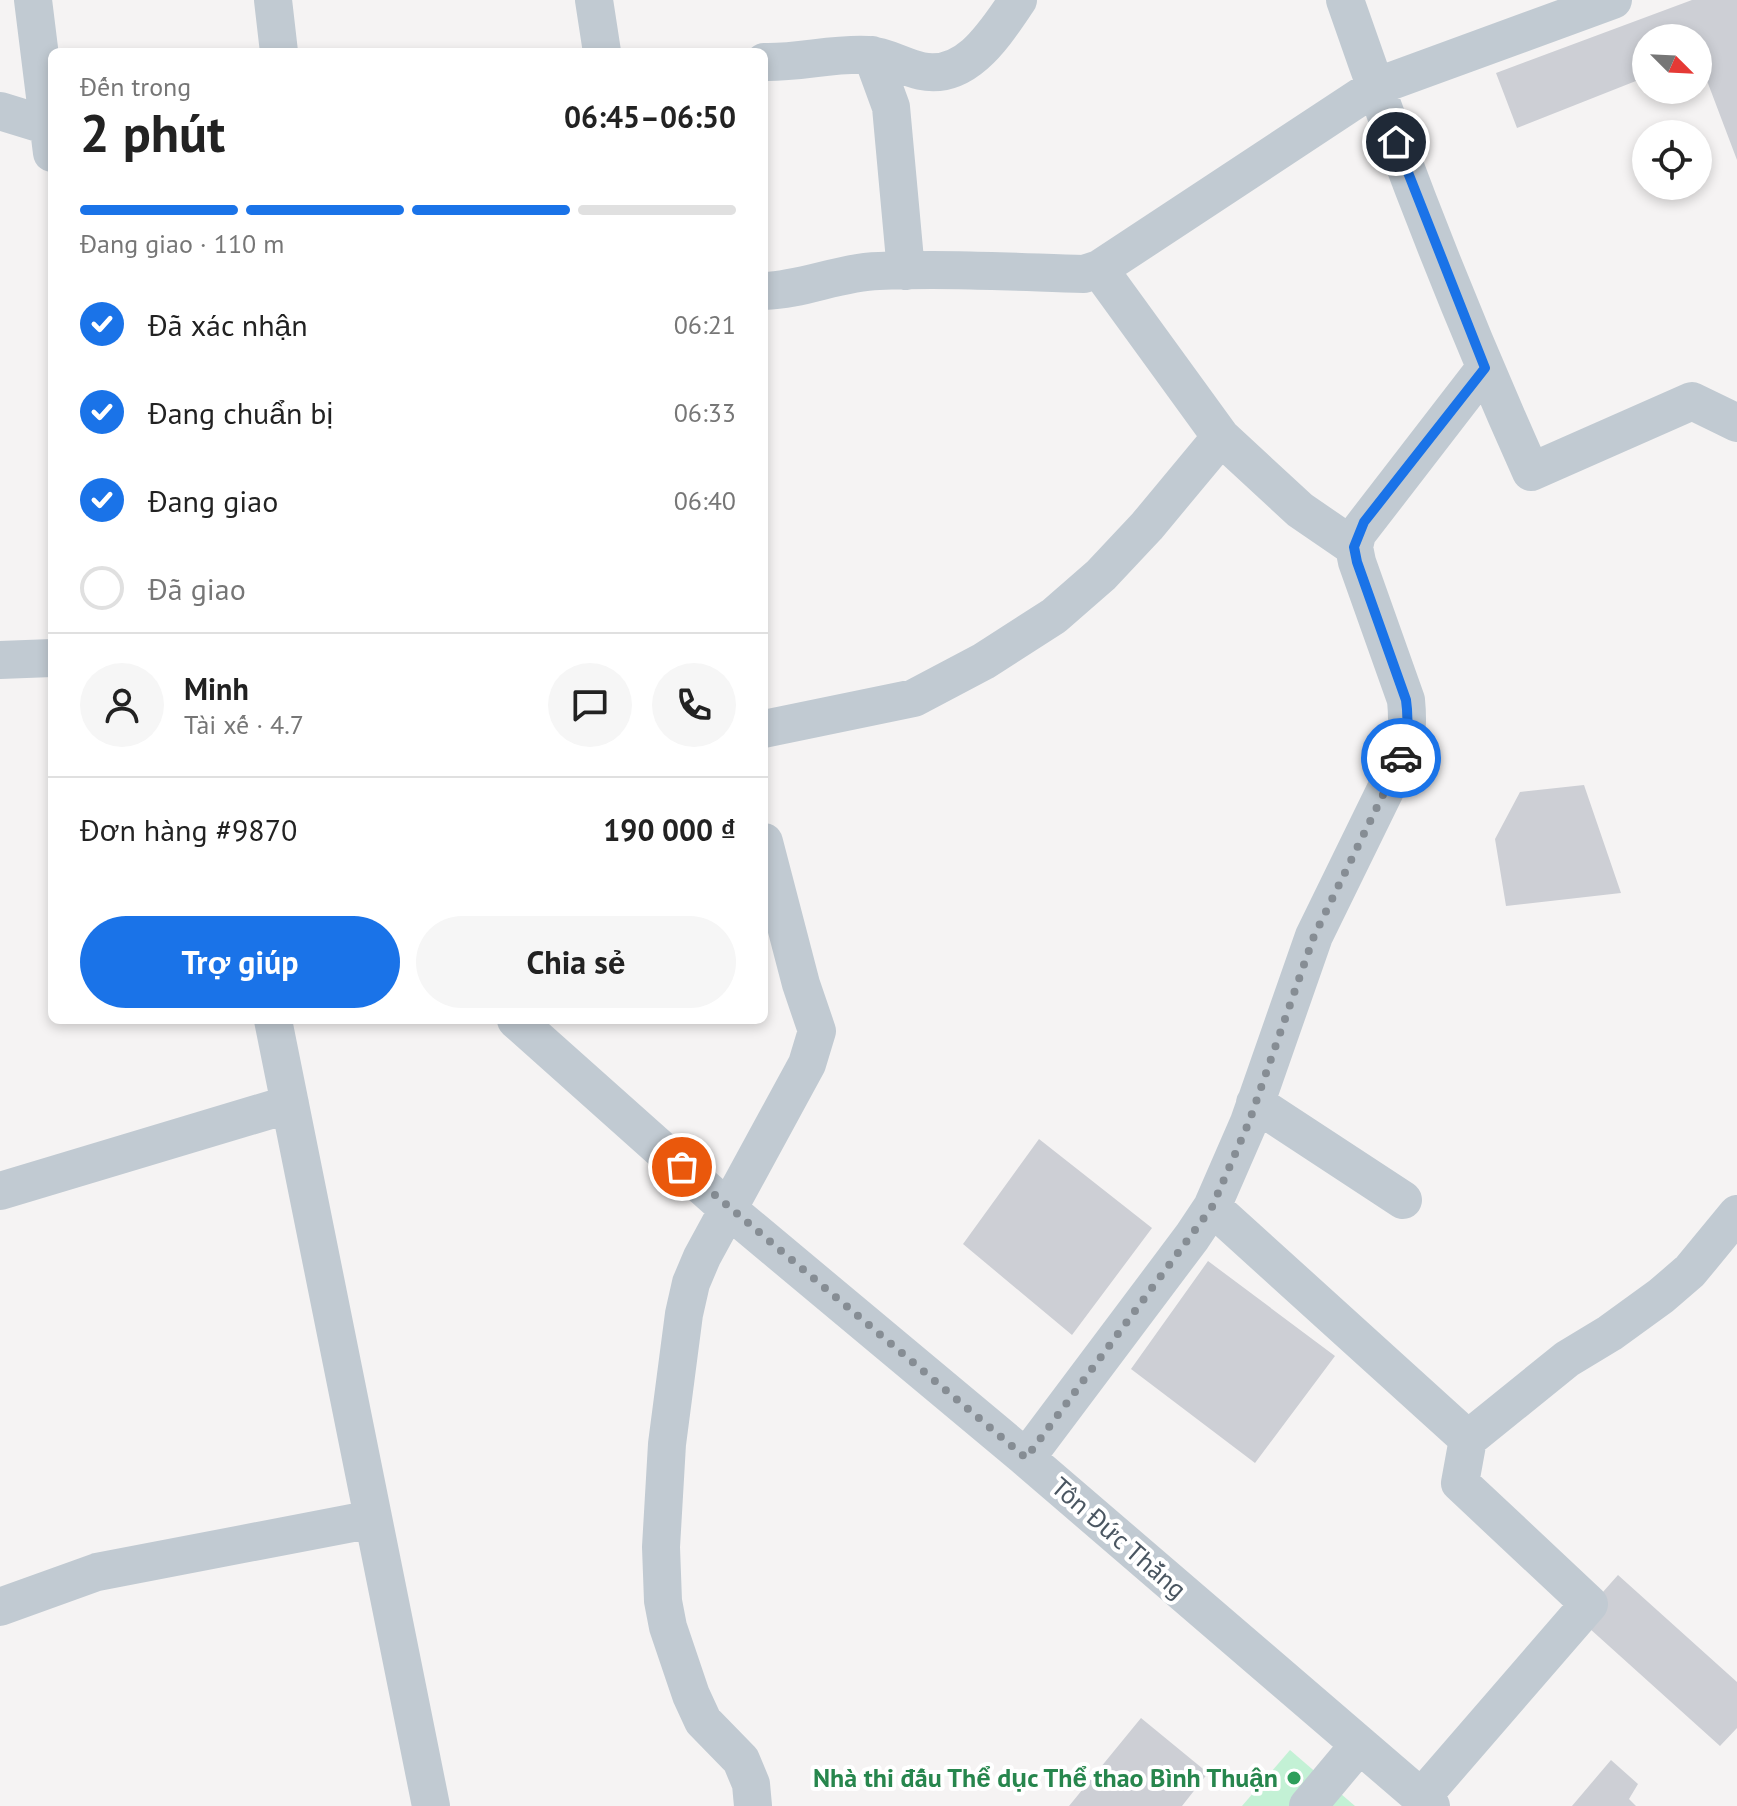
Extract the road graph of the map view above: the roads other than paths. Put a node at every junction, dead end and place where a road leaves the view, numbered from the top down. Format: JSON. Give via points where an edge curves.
{"nodes":[{"id":1,"x":33,"y":0,"type":"edge"},
{"id":2,"x":273,"y":0,"type":"edge"},
{"id":3,"x":594,"y":0,"type":"edge"},
{"id":4,"x":1018,"y":0,"type":"edge"},
{"id":5,"x":1345,"y":0,"type":"edge"},
{"id":6,"x":1613,"y":0,"type":"edge"},
{"id":7,"x":279,"y":48,"type":"edge"},
{"id":8,"x":601,"y":48,"type":"edge"},
{"id":9,"x":872,"y":55,"type":"junction"},
{"id":10,"x":768,"y":62,"type":"edge"},
{"id":11,"x":1375,"y":87,"type":"junction"},
{"id":12,"x":0,"y":111,"type":"edge"},
{"id":13,"x":48,"y":113,"type":"edge"},
{"id":14,"x":48,"y":135,"type":"edge"},
{"id":15,"x":1099,"y":269,"type":"junction"},
{"id":16,"x":906,"y":271,"type":"junction"},
{"id":17,"x":768,"y":291,"type":"edge"},
{"id":18,"x":1485,"y":368,"type":"junction"},
{"id":19,"x":1737,"y":423,"type":"edge"},
{"id":20,"x":1221,"y":437,"type":"junction"},
{"id":21,"x":1354,"y":547,"type":"junction"},
{"id":22,"x":48,"y":658,"type":"edge"},
{"id":23,"x":0,"y":660,"type":"edge"},
{"id":24,"x":768,"y":728,"type":"edge"},
{"id":25,"x":768,"y":857,"type":"edge"},
{"id":26,"x":274,"y":1024,"type":"edge"},
{"id":27,"x":520,"y":1024,"type":"edge"},
{"id":28,"x":1255,"y":1103,"type":"junction"},
{"id":29,"x":290,"y":1104,"type":"junction"},
{"id":30,"x":0,"y":1191,"type":"edge"},
{"id":31,"x":1403,"y":1200,"type":"dead end"},
{"id":32,"x":1212,"y":1207,"type":"junction"},
{"id":33,"x":729,"y":1210,"type":"junction"},
{"id":34,"x":1737,"y":1214,"type":"edge"},
{"id":35,"x":1468,"y":1439,"type":"junction"},
{"id":36,"x":1026,"y":1458,"type":"junction"},
{"id":37,"x":373,"y":1519,"type":"junction"},
{"id":38,"x":0,"y":1607,"type":"edge"},
{"id":39,"x":1359,"y":1745,"type":"junction"},
{"id":40,"x":1426,"y":1802,"type":"edge"},
{"id":41,"x":425,"y":1805,"type":"edge"},
{"id":42,"x":753,"y":1806,"type":"edge"},
{"id":43,"x":1308,"y":1806,"type":"edge"}],
"edges":[{"from":1,"to":13,"type":"street"},
{"from":2,"to":7,"type":"street"},
{"from":3,"to":8,"type":"street"},
{"from":4,"to":9,"type":"street","via":[[985,45],[952,70],[922,72]]},
{"from":5,"to":11,"type":"street"},
{"from":6,"to":11,"type":"street"},
{"from":9,"to":10,"type":"street"},
{"from":9,"to":16,"type":"street","via":[[891,107]]},
{"from":11,"to":15,"type":"street"},
{"from":11,"to":18,"type":"street"},
{"from":12,"to":14,"type":"street"},
{"from":15,"to":16,"type":"street","via":[[1084,274]]},
{"from":15,"to":20,"type":"street"},
{"from":16,"to":17,"type":"street","via":[[839,276]]},
{"from":18,"to":19,"type":"street","via":[[1531,472],[1692,401]]},
{"from":18,"to":21,"type":"street","via":[[1364,522]]},
{"from":20,"to":21,"type":"street","via":[[1300,510]]},
{"from":20,"to":24,"type":"street","via":[[1101,575],[1054,616],[984,661],[904,701]]},
{"from":21,"to":28,"type":"street","via":[[1406,700],[1407,740],[1314,936]]},
{"from":22,"to":23,"type":"street"},
{"from":25,"to":33,"type":"street","via":[[817,1031],[807,1064]]},
{"from":26,"to":29,"type":"street"},
{"from":27,"to":33,"type":"street","name":"Tôn Đức Thắng"},
{"from":28,"to":31,"type":"street"},
{"from":28,"to":32,"type":"street"},
{"from":29,"to":30,"type":"street"},
{"from":29,"to":37,"type":"street"},
{"from":32,"to":35,"type":"street"},
{"from":32,"to":36,"type":"street"},
{"from":33,"to":36,"type":"street","name":"Tôn Đức Thắng"},
{"from":33,"to":42,"type":"street","via":[[702,1257],[684,1314],[667,1444],[661,1572],[668,1627],[691,1695],[703,1721],[741,1760]]},
{"from":34,"to":35,"type":"street","via":[[1671,1287],[1567,1359]]},
{"from":35,"to":40,"type":"street","via":[[1460,1483],[1589,1604]]},
{"from":36,"to":39,"type":"street","name":"Tôn Đức Thắng"},
{"from":37,"to":38,"type":"street","via":[[97,1572]]},
{"from":37,"to":41,"type":"street"},
{"from":39,"to":40,"type":"street","name":"Tôn Đức Thắng"},
{"from":39,"to":43,"type":"street"}]}
